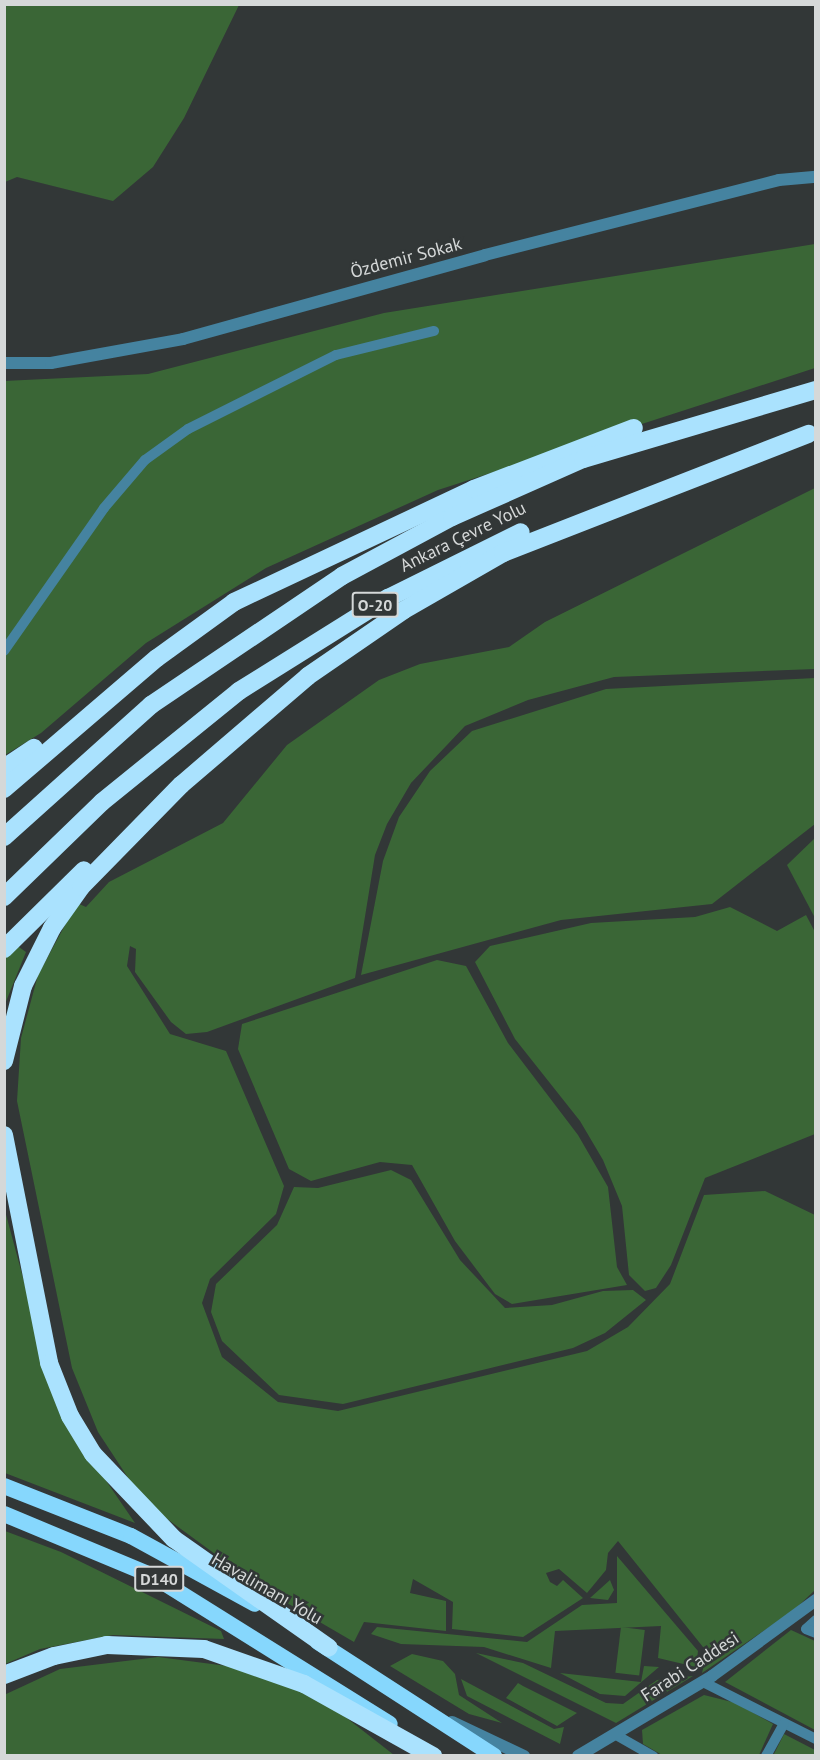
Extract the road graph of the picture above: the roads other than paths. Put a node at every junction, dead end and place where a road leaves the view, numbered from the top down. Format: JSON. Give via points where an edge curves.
{"nodes":[{"id":1,"x":816,"y":177,"type":"edge"},
{"id":2,"x":434,"y":331,"type":"dead end"},
{"id":3,"x":4,"y":363,"type":"edge"},
{"id":4,"x":816,"y":382,"type":"edge"},
{"id":5,"x":816,"y":390,"type":"edge"},
{"id":6,"x":812,"y":433,"type":"edge"},
{"id":7,"x":198,"y":624,"type":"junction"},
{"id":8,"x":4,"y":651,"type":"edge"},
{"id":9,"x":4,"y":768,"type":"edge"},
{"id":10,"x":181,"y":784,"type":"junction"},
{"id":11,"x":4,"y":789,"type":"edge"},
{"id":12,"x":4,"y":837,"type":"edge"},
{"id":13,"x":4,"y":897,"type":"edge"},
{"id":14,"x":4,"y":949,"type":"edge"},
{"id":15,"x":4,"y":1061,"type":"edge"},
{"id":16,"x":4,"y":1135,"type":"edge"},
{"id":17,"x":4,"y":1486,"type":"edge"},
{"id":18,"x":4,"y":1514,"type":"edge"},
{"id":19,"x":816,"y":1600,"type":"edge"},
{"id":20,"x":816,"y":1620,"type":"edge"},
{"id":21,"x":811,"y":1631,"type":"edge"},
{"id":22,"x":329,"y":1648,"type":"junction"},
{"id":23,"x":4,"y":1675,"type":"edge"},
{"id":24,"x":703,"y":1682,"type":"junction"},
{"id":25,"x":413,"y":1703,"type":"junction"},
{"id":26,"x":784,"y":1724,"type":"junction"},
{"id":27,"x":616,"y":1735,"type":"junction"},
{"id":28,"x":816,"y":1739,"type":"edge"},
{"id":29,"x":433,"y":1755,"type":"edge"},
{"id":30,"x":438,"y":1755,"type":"edge"},
{"id":31,"x":494,"y":1755,"type":"edge"},
{"id":32,"x":524,"y":1755,"type":"edge"},
{"id":33,"x":578,"y":1755,"type":"edge"},
{"id":34,"x":653,"y":1755,"type":"edge"},
{"id":35,"x":766,"y":1755,"type":"edge"}],
"edges":[{"from":1,"to":3,"type":"street","name":"Özdemir Sokak","via":[[779,180],[519,246],[183,339],[51,363]]},
{"from":2,"to":8,"type":"street","via":[[336,356],[188,429],[145,460],[104,508]]},
{"from":4,"to":7,"type":"highway","via":[[659,421],[559,454],[282,576]]},
{"from":5,"to":12,"type":"highway","name":"Ankara Çevre Yolu","number":"O-20","via":[[583,459],[472,507],[352,570],[151,705]]},
{"from":6,"to":10,"type":"highway","via":[[524,543],[436,590],[308,676]]},
{"from":6,"to":13,"type":"highway","name":"Ankara Çevre Yolu","number":"O-20","via":[[589,503],[459,560],[357,615],[185,732]]},
{"from":7,"to":9,"type":"highway"},
{"from":7,"to":11,"type":"highway"},
{"from":10,"to":14,"type":"highway"},
{"from":10,"to":15,"type":"highway","via":[[105,859],[52,928],[16,1006]]},
{"from":16,"to":22,"type":"highway","via":[[49,1363],[70,1416],[93,1454],[166,1533]]},
{"from":17,"to":22,"type":"highway","name":"Havalimanı Yolu","number":"D140","via":[[131,1536]]},
{"from":18,"to":30,"type":"highway","number":"D140","via":[[153,1576]]},
{"from":19,"to":24,"type":"street","name":"Farabi Caddesi"},
{"from":20,"to":21,"type":"street"},
{"from":22,"to":25,"type":"highway","name":"Havalimanı Yolu","number":"D140"},
{"from":23,"to":29,"type":"highway","via":[[54,1656],[107,1645],[204,1649],[304,1684]]},
{"from":24,"to":26,"type":"street"},
{"from":24,"to":27,"type":"street","name":"Farabi Caddesi"},
{"from":25,"to":31,"type":"highway","name":"Havalimanı Yolu","number":"D140"},
{"from":25,"to":32,"type":"street"},
{"from":26,"to":28,"type":"street"},
{"from":26,"to":35,"type":"street"},
{"from":27,"to":33,"type":"street","name":"Farabi Caddesi"},
{"from":27,"to":34,"type":"street"}]}
